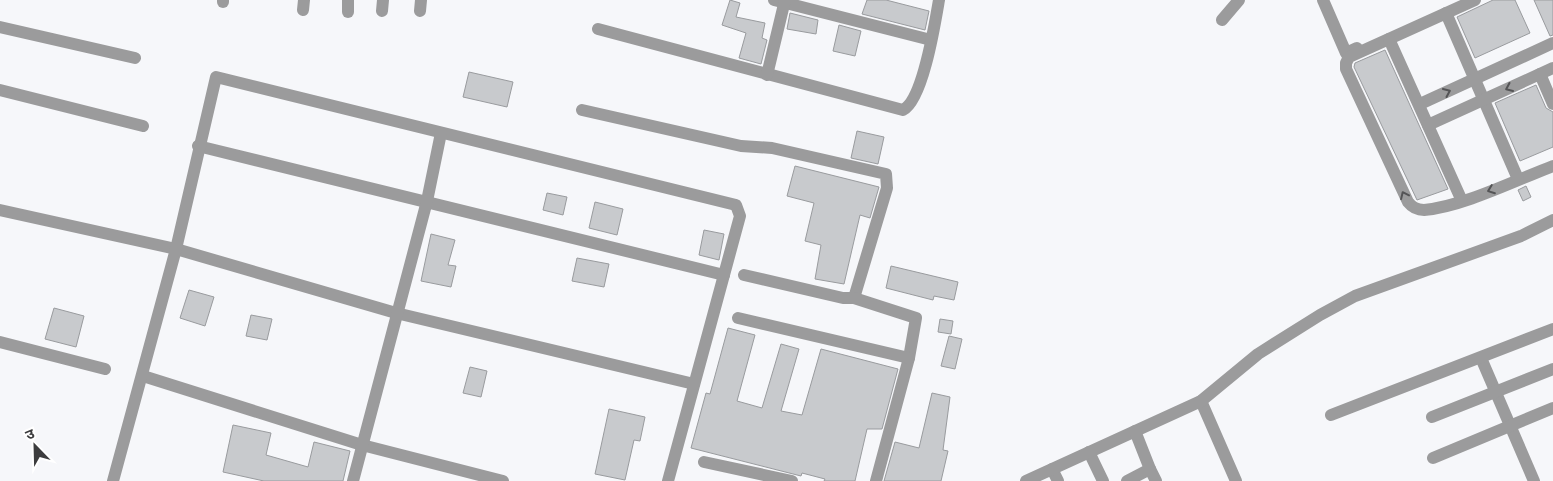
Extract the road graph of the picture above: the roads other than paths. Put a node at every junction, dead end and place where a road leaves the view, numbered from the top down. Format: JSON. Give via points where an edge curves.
{"nodes":[{"id":1,"x":939,"y":0,"type":"edge"},
{"id":2,"x":1239,"y":0,"type":"edge"},
{"id":3,"x":1323,"y":0,"type":"edge"},
{"id":4,"x":1461,"y":0,"type":"edge"},
{"id":5,"x":1476,"y":0,"type":"edge"},
{"id":6,"x":781,"y":1,"type":"edge"},
{"id":7,"x":1446,"y":13,"type":"junction"},
{"id":8,"x":1222,"y":20,"type":"dead end"},
{"id":9,"x":0,"y":26,"type":"edge"},
{"id":10,"x":598,"y":29,"type":"dead end"},
{"id":11,"x":1389,"y":39,"type":"junction"},
{"id":12,"x":931,"y":40,"type":"junction"},
{"id":13,"x":1553,"y":43,"type":"edge"},
{"id":14,"x":135,"y":58,"type":"dead end"},
{"id":15,"x":1553,"y":68,"type":"edge"},
{"id":16,"x":1540,"y":74,"type":"junction"},
{"id":17,"x":766,"y":75,"type":"junction"},
{"id":18,"x":1474,"y":80,"type":"junction"},
{"id":19,"x":0,"y":90,"type":"edge"},
{"id":20,"x":1482,"y":100,"type":"junction"},
{"id":21,"x":1420,"y":104,"type":"junction"},
{"id":22,"x":1553,"y":104,"type":"edge"},
{"id":23,"x":582,"y":110,"type":"dead end"},
{"id":24,"x":1428,"y":125,"type":"junction"},
{"id":25,"x":143,"y":126,"type":"dead end"},
{"id":26,"x":441,"y":133,"type":"junction"},
{"id":27,"x":198,"y":146,"type":"junction"},
{"id":28,"x":1553,"y":166,"type":"edge"},
{"id":29,"x":1518,"y":179,"type":"junction"},
{"id":30,"x":427,"y":201,"type":"junction"},
{"id":31,"x":1462,"y":201,"type":"junction"},
{"id":32,"x":0,"y":210,"type":"edge"},
{"id":33,"x":1553,"y":220,"type":"edge"},
{"id":34,"x":176,"y":249,"type":"junction"},
{"id":35,"x":724,"y":275,"type":"junction"},
{"id":36,"x":744,"y":275,"type":"dead end"},
{"id":37,"x":854,"y":298,"type":"junction"},
{"id":38,"x":396,"y":313,"type":"junction"},
{"id":39,"x":738,"y":318,"type":"dead end"},
{"id":40,"x":1553,"y":329,"type":"edge"},
{"id":41,"x":0,"y":342,"type":"edge"},
{"id":42,"x":909,"y":358,"type":"junction"},
{"id":43,"x":1481,"y":358,"type":"junction"},
{"id":44,"x":105,"y":369,"type":"dead end"},
{"id":45,"x":1553,"y":369,"type":"edge"},
{"id":46,"x":143,"y":376,"type":"junction"},
{"id":47,"x":694,"y":384,"type":"junction"},
{"id":48,"x":1496,"y":391,"type":"junction"},
{"id":49,"x":1201,"y":401,"type":"junction"},
{"id":50,"x":1553,"y":408,"type":"edge"},
{"id":51,"x":1331,"y":415,"type":"dead end"},
{"id":52,"x":1432,"y":417,"type":"dead end"},
{"id":53,"x":1510,"y":426,"type":"junction"},
{"id":54,"x":1135,"y":431,"type":"junction"},
{"id":55,"x":362,"y":445,"type":"junction"},
{"id":56,"x":1089,"y":452,"type":"junction"},
{"id":57,"x":1433,"y":458,"type":"dead end"},
{"id":58,"x":704,"y":462,"type":"dead end"},
{"id":59,"x":1052,"y":469,"type":"junction"},
{"id":60,"x":1150,"y":469,"type":"junction"},
{"id":61,"x":113,"y":481,"type":"edge"},
{"id":62,"x":352,"y":481,"type":"edge"},
{"id":63,"x":503,"y":481,"type":"edge"},
{"id":64,"x":668,"y":481,"type":"edge"},
{"id":65,"x":792,"y":481,"type":"edge"},
{"id":66,"x":876,"y":481,"type":"edge"},
{"id":67,"x":1026,"y":481,"type":"edge"},
{"id":68,"x":1058,"y":481,"type":"edge"},
{"id":69,"x":1103,"y":481,"type":"edge"},
{"id":70,"x":1127,"y":481,"type":"edge"},
{"id":71,"x":1156,"y":481,"type":"edge"},
{"id":72,"x":1236,"y":481,"type":"edge"},
{"id":73,"x":1534,"y":481,"type":"edge"}],
"edges":[{"from":1,"to":12,"type":"street"},
{"from":2,"to":8,"type":"street"},
{"from":3,"to":4,"type":"street","via":[[1346,53]]},
{"from":5,"to":7,"type":"street"},
{"from":6,"to":12,"type":"street"},
{"from":6,"to":17,"type":"street"},
{"from":7,"to":11,"type":"street"},
{"from":7,"to":18,"type":"street"},
{"from":9,"to":14,"type":"street"},
{"from":10,"to":17,"type":"street"},
{"from":11,"to":21,"type":"street"},
{"from":31,"to":11,"type":"street","one_way":true,"via":[[1423,210],[1413,208],[1346,69],[1349,57]]},
{"from":12,"to":17,"type":"street","via":[[914,98],[903,110]]},
{"from":13,"to":18,"type":"street"},
{"from":15,"to":16,"type":"street"},
{"from":16,"to":20,"type":"street","one_way":true},
{"from":16,"to":22,"type":"street"},
{"from":18,"to":20,"type":"street"},
{"from":21,"to":18,"type":"street","one_way":true},
{"from":19,"to":25,"type":"street"},
{"from":20,"to":24,"type":"street"},
{"from":20,"to":29,"type":"street"},
{"from":21,"to":24,"type":"street"},
{"from":23,"to":37,"type":"street","via":[[886,174],[886,188]]},
{"from":24,"to":31,"type":"street"},
{"from":26,"to":27,"type":"street","via":[[216,77]]},
{"from":26,"to":30,"type":"street"},
{"from":26,"to":35,"type":"street","via":[[736,205],[740,216]]},
{"from":27,"to":30,"type":"street"},
{"from":27,"to":34,"type":"street"},
{"from":28,"to":29,"type":"street"},
{"from":29,"to":31,"type":"street","one_way":true},
{"from":30,"to":35,"type":"street"},
{"from":30,"to":38,"type":"street"},
{"from":32,"to":34,"type":"street"},
{"from":33,"to":49,"type":"street","via":[[1503,242],[1355,296],[1258,354]]},
{"from":34,"to":38,"type":"street"},
{"from":34,"to":46,"type":"street"},
{"from":35,"to":47,"type":"street"},
{"from":36,"to":37,"type":"street"},
{"from":37,"to":42,"type":"street","via":[[916,318]]},
{"from":38,"to":47,"type":"street"},
{"from":38,"to":55,"type":"street"},
{"from":39,"to":42,"type":"street"},
{"from":40,"to":43,"type":"street"},
{"from":41,"to":44,"type":"street"},
{"from":42,"to":66,"type":"street"},
{"from":43,"to":48,"type":"street"},
{"from":43,"to":51,"type":"street"},
{"from":45,"to":48,"type":"street"},
{"from":46,"to":55,"type":"street"},
{"from":46,"to":61,"type":"street"},
{"from":47,"to":64,"type":"street"},
{"from":48,"to":52,"type":"street"},
{"from":48,"to":53,"type":"street"},
{"from":49,"to":54,"type":"street"},
{"from":49,"to":72,"type":"street"},
{"from":50,"to":53,"type":"street"},
{"from":53,"to":57,"type":"street"},
{"from":53,"to":73,"type":"street"},
{"from":54,"to":56,"type":"street"},
{"from":54,"to":60,"type":"street"},
{"from":55,"to":62,"type":"street"},
{"from":55,"to":63,"type":"street"},
{"from":56,"to":59,"type":"street"},
{"from":56,"to":69,"type":"street"},
{"from":58,"to":65,"type":"street"},
{"from":59,"to":67,"type":"street"},
{"from":59,"to":68,"type":"street"},
{"from":60,"to":70,"type":"street"},
{"from":60,"to":71,"type":"street"}]}
